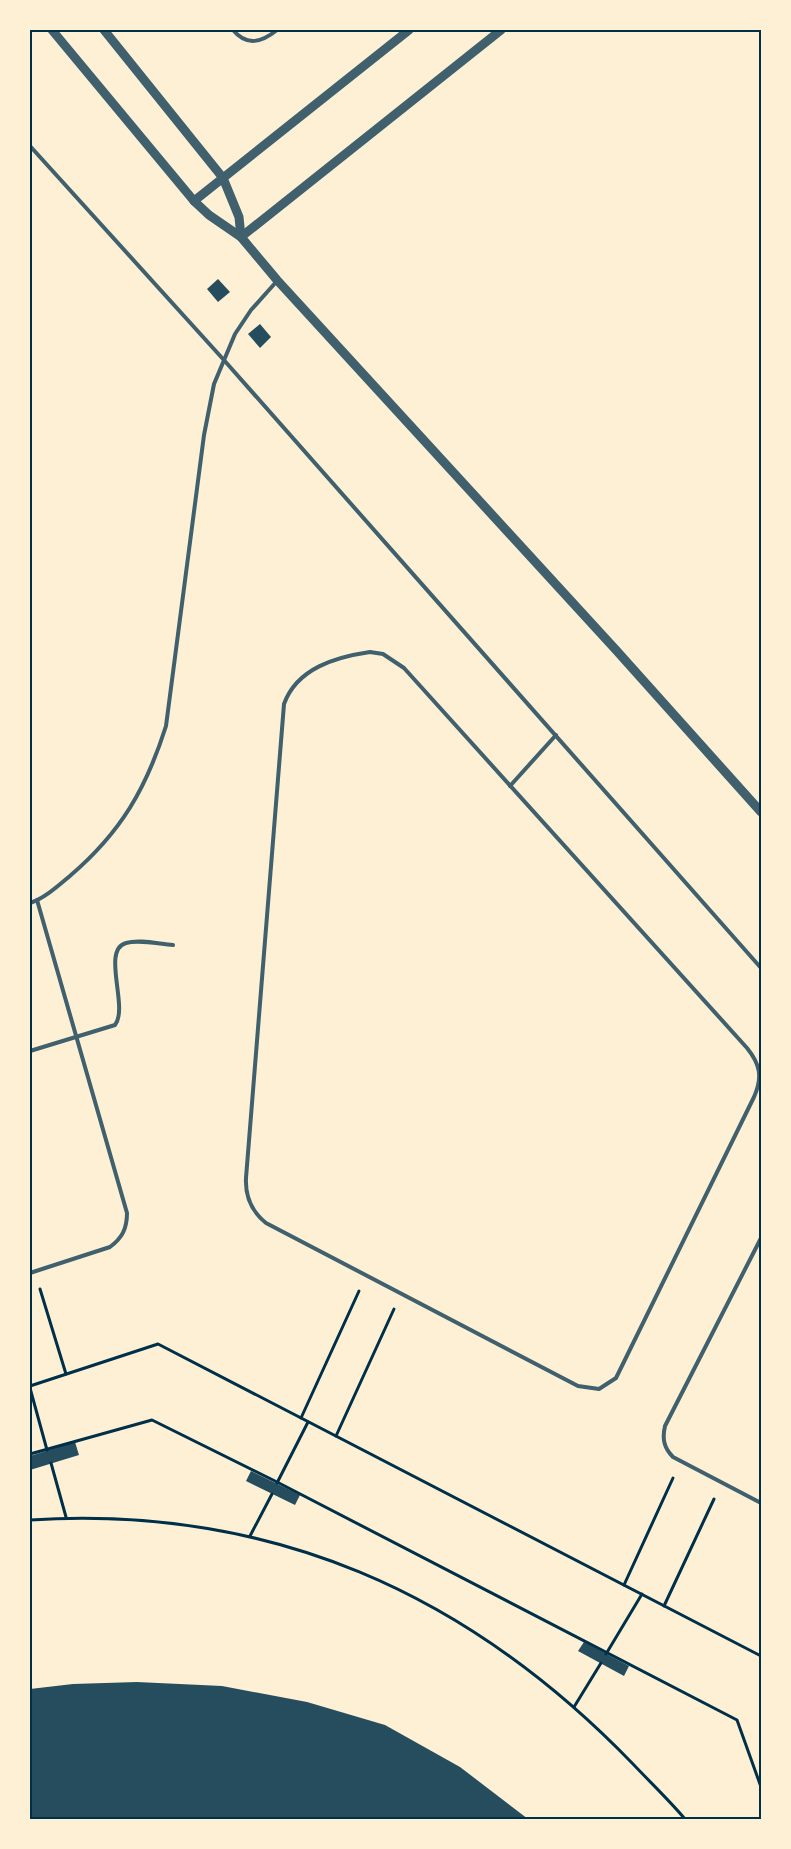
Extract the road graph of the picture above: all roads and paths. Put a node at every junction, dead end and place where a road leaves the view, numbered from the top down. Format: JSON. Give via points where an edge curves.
{"nodes":[{"id":1,"x":52,"y":30,"type":"edge"},
{"id":2,"x":104,"y":30,"type":"edge"},
{"id":3,"x":233,"y":30,"type":"edge"},
{"id":4,"x":277,"y":30,"type":"edge"},
{"id":5,"x":409,"y":30,"type":"edge"},
{"id":6,"x":501,"y":30,"type":"edge"},
{"id":7,"x":30,"y":146,"type":"edge"},
{"id":8,"x":223,"y":178,"type":"junction"},
{"id":9,"x":194,"y":201,"type":"junction"},
{"id":10,"x":241,"y":237,"type":"junction"},
{"id":11,"x":277,"y":280,"type":"junction"},
{"id":12,"x":223,"y":359,"type":"junction"},
{"id":13,"x":556,"y":735,"type":"junction"},
{"id":14,"x":510,"y":786,"type":"junction"},
{"id":15,"x":761,"y":812,"type":"edge"},
{"id":16,"x":37,"y":900,"type":"junction"},
{"id":17,"x":30,"y":903,"type":"edge"},
{"id":18,"x":173,"y":945,"type":"dead end"},
{"id":19,"x":761,"y":968,"type":"edge"},
{"id":20,"x":78,"y":1037,"type":"junction"},
{"id":21,"x":30,"y":1051,"type":"edge"},
{"id":22,"x":761,"y":1238,"type":"edge"},
{"id":23,"x":32,"y":1272,"type":"edge"},
{"id":24,"x":367,"y":1275,"type":"junction"},
{"id":25,"x":402,"y":1293,"type":"junction"},
{"id":26,"x":66,"y":1374,"type":"junction"},
{"id":27,"x":30,"y":1387,"type":"edge"},
{"id":28,"x":301,"y":1418,"type":"junction"},
{"id":29,"x":308,"y":1422,"type":"junction"},
{"id":30,"x":336,"y":1436,"type":"junction"},
{"id":31,"x":47,"y":1449,"type":"junction"},
{"id":32,"x":30,"y":1454,"type":"edge"},
{"id":33,"x":681,"y":1462,"type":"junction"},
{"id":34,"x":51,"y":1463,"type":"dead end"},
{"id":35,"x":721,"y":1482,"type":"junction"},
{"id":36,"x":277,"y":1483,"type":"junction"},
{"id":37,"x":272,"y":1494,"type":"dead end"},
{"id":38,"x":761,"y":1503,"type":"edge"},
{"id":39,"x":66,"y":1518,"type":"junction"},
{"id":40,"x":30,"y":1520,"type":"edge"},
{"id":41,"x":250,"y":1536,"type":"junction"},
{"id":42,"x":624,"y":1585,"type":"junction"},
{"id":43,"x":642,"y":1594,"type":"junction"},
{"id":44,"x":664,"y":1606,"type":"junction"},
{"id":45,"x":607,"y":1653,"type":"junction"},
{"id":46,"x":761,"y":1656,"type":"edge"},
{"id":47,"x":601,"y":1663,"type":"dead end"},
{"id":48,"x":574,"y":1707,"type":"junction"},
{"id":49,"x":761,"y":1787,"type":"edge"},
{"id":50,"x":685,"y":1819,"type":"edge"}],
"edges":[{"from":1,"to":9,"type":"street"},
{"from":2,"to":8,"type":"street"},
{"from":3,"to":4,"type":"lane","via":[[250,42],[260,42]]},
{"from":5,"to":8,"type":"street"},
{"from":6,"to":10,"type":"street"},
{"from":7,"to":12,"type":"lane"},
{"from":8,"to":9,"type":"street"},
{"from":8,"to":10,"type":"street","via":[[239,217]]},
{"from":9,"to":10,"type":"street"},
{"from":10,"to":11,"type":"street"},
{"from":11,"to":12,"type":"lane","via":[[251,310]]},
{"from":11,"to":15,"type":"street"},
{"from":12,"to":13,"type":"lane"},
{"from":12,"to":16,"type":"lane","via":[[208,409],[166,726],[155,762],[118,828],[92,856]]},
{"from":13,"to":14,"type":"lane"},
{"from":13,"to":19,"type":"lane"},
{"from":14,"to":24,"type":"lane","via":[[404,668],[383,654],[358,654],[312,669],[301,676],[288,693],[281,721],[245,1188],[252,1208],[266,1223]]},
{"from":14,"to":25,"type":"lane","via":[[756,1058],[760,1084],[616,1378],[608,1385],[599,1389],[578,1386]]},
{"from":16,"to":17,"type":"lane"},
{"from":16,"to":20,"type":"lane"},
{"from":18,"to":20,"type":"lane","via":[[133,942],[120,947],[115,960],[118,1021],[110,1028]]},
{"from":20,"to":21,"type":"lane"},
{"from":20,"to":23,"type":"lane","via":[[127,1213],[127,1223],[124,1233],[110,1248]]},
{"from":22,"to":33,"type":"lane","via":[[665,1426],[663,1434],[667,1451]]},
{"from":23,"to":26,"type":"path"},
{"from":24,"to":25,"type":"lane"},
{"from":24,"to":28,"type":"path"},
{"from":25,"to":30,"type":"path"},
{"from":26,"to":27,"type":"path"},
{"from":26,"to":28,"type":"path","via":[[158,1344]]},
{"from":27,"to":31,"type":"path"},
{"from":28,"to":29,"type":"path"},
{"from":29,"to":30,"type":"path"},
{"from":29,"to":36,"type":"path"},
{"from":30,"to":42,"type":"path"},
{"from":31,"to":32,"type":"path"},
{"from":31,"to":36,"type":"path","via":[[152,1420]]},
{"from":33,"to":35,"type":"lane"},
{"from":33,"to":42,"type":"path"},
{"from":34,"to":39,"type":"path"},
{"from":35,"to":38,"type":"lane"},
{"from":35,"to":44,"type":"path"},
{"from":36,"to":45,"type":"path"},
{"from":37,"to":41,"type":"path"},
{"from":39,"to":40,"type":"path"},
{"from":39,"to":41,"type":"path","via":[[164,1522]]},
{"from":41,"to":48,"type":"path","via":[[336,1561],[425,1602],[510,1657]]},
{"from":42,"to":43,"type":"path"},
{"from":43,"to":44,"type":"path"},
{"from":43,"to":45,"type":"path"},
{"from":44,"to":46,"type":"path"},
{"from":45,"to":49,"type":"path","via":[[737,1720]]},
{"from":47,"to":48,"type":"path"},
{"from":48,"to":50,"type":"path"}]}
